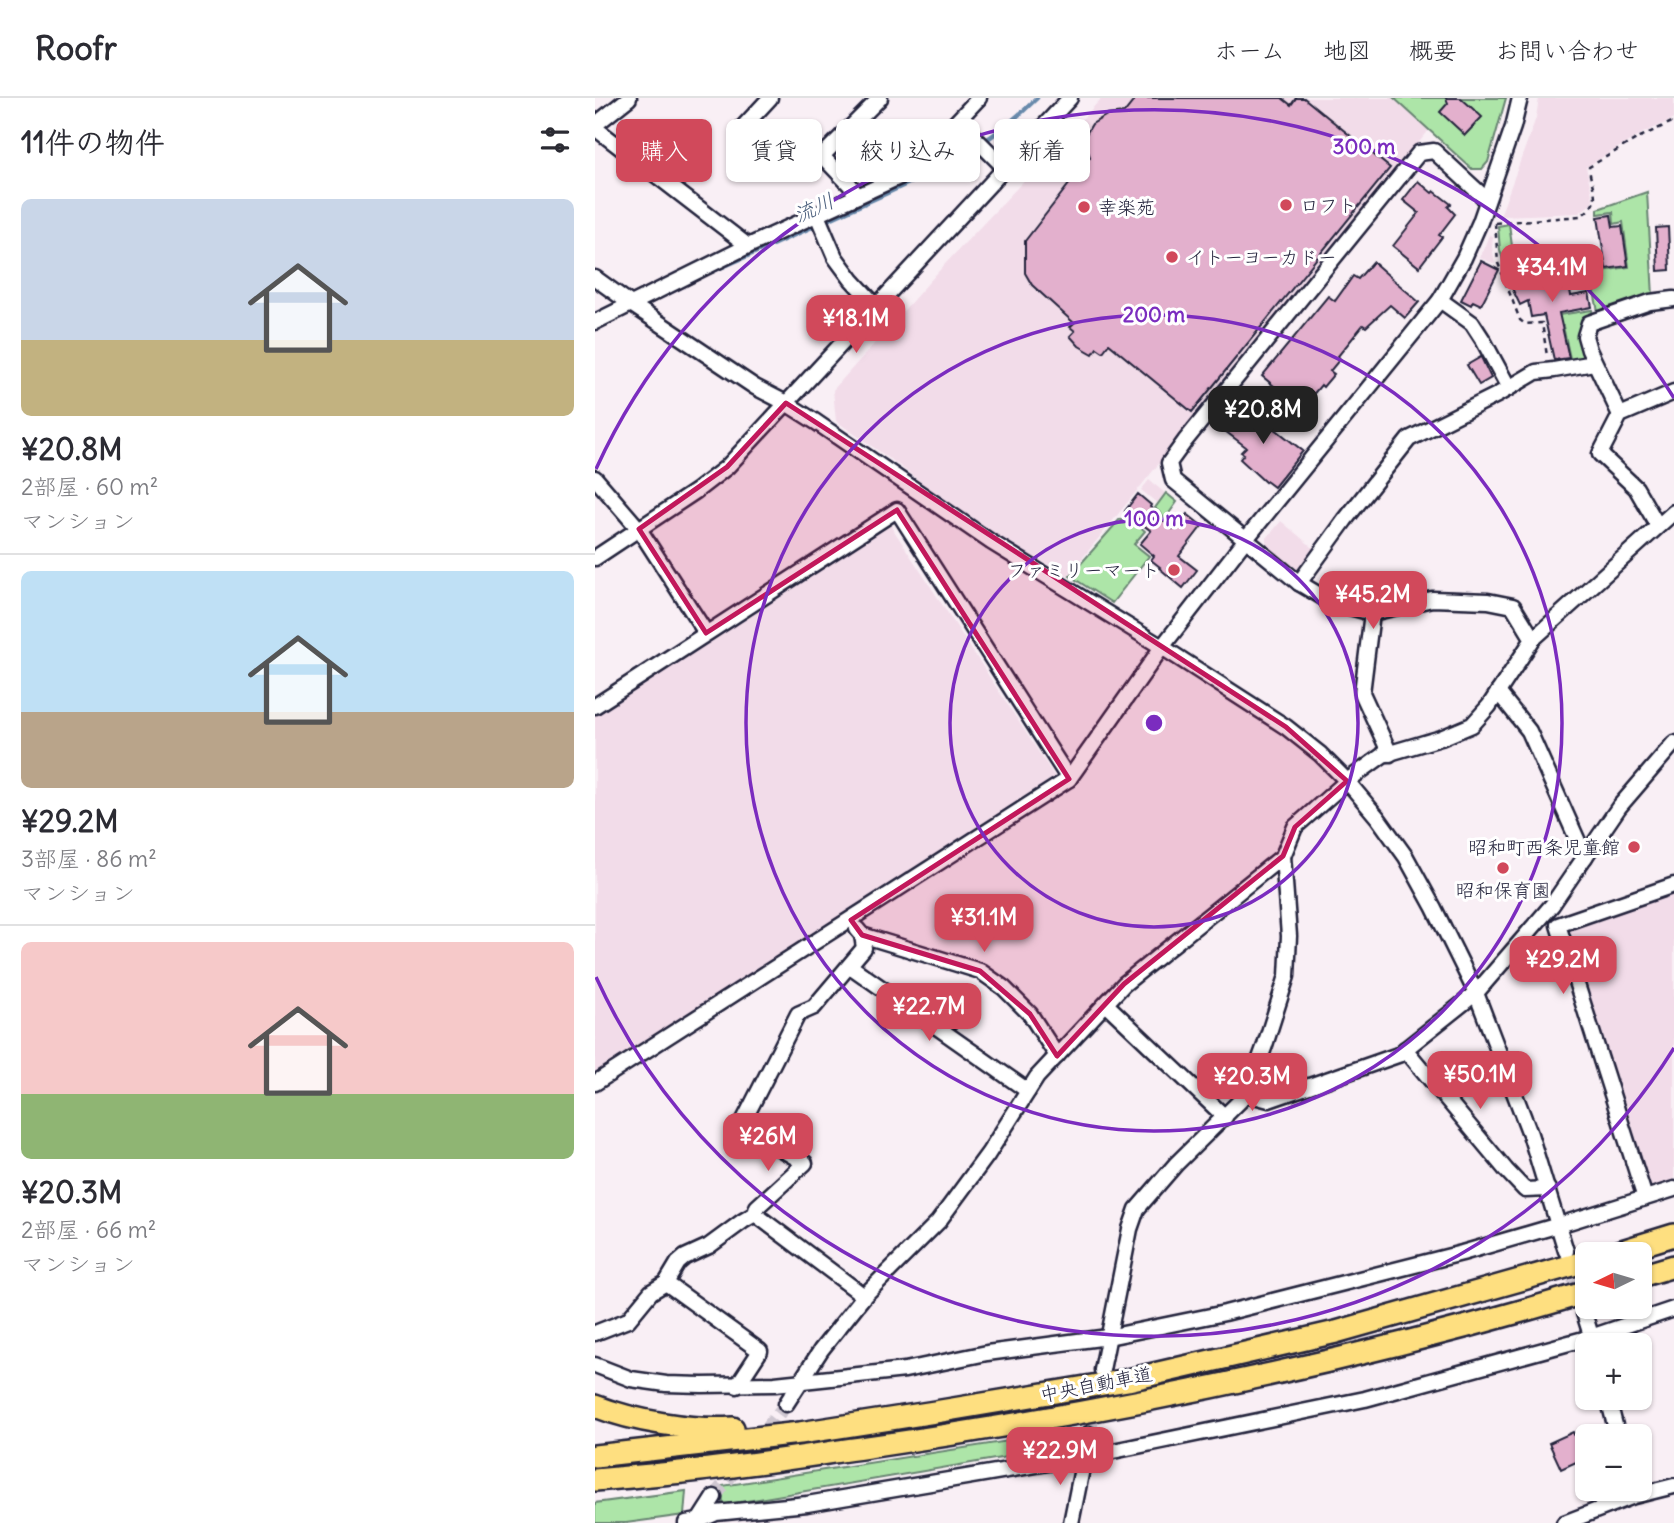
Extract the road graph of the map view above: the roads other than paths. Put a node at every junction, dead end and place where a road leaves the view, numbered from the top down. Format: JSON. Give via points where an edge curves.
{"nodes":[{"id":1,"x":629,"y":98,"type":"edge"},
{"id":2,"x":770,"y":98,"type":"edge"},
{"id":3,"x":880,"y":98,"type":"edge"},
{"id":4,"x":979,"y":98,"type":"edge"},
{"id":5,"x":1070,"y":98,"type":"edge"},
{"id":6,"x":1520,"y":98,"type":"edge"},
{"id":7,"x":750,"y":119,"type":"edge"},
{"id":8,"x":960,"y":119,"type":"edge"},
{"id":9,"x":1050,"y":119,"type":"edge"},
{"id":10,"x":595,"y":126,"type":"edge"},
{"id":11,"x":980,"y":143,"type":"edge"},
{"id":12,"x":994,"y":156,"type":"edge"},
{"id":13,"x":994,"y":179,"type":"edge"},
{"id":14,"x":888,"y":182,"type":"edge"},
{"id":15,"x":857,"y":196,"type":"junction"},
{"id":16,"x":1487,"y":200,"type":"junction"},
{"id":17,"x":817,"y":215,"type":"junction"},
{"id":18,"x":748,"y":246,"type":"junction"},
{"id":19,"x":595,"y":278,"type":"edge"},
{"id":20,"x":1674,"y":299,"type":"edge"},
{"id":21,"x":1440,"y":300,"type":"junction"},
{"id":22,"x":631,"y":304,"type":"junction"},
{"id":23,"x":877,"y":307,"type":"junction"},
{"id":24,"x":595,"y":322,"type":"edge"},
{"id":25,"x":1594,"y":363,"type":"junction"},
{"id":26,"x":1509,"y":388,"type":"junction"},
{"id":27,"x":1674,"y":392,"type":"edge"},
{"id":28,"x":786,"y":403,"type":"junction"},
{"id":29,"x":1620,"y":415,"type":"junction"},
{"id":30,"x":595,"y":478,"type":"edge"},
{"id":31,"x":1674,"y":512,"type":"edge"},
{"id":32,"x":1658,"y":526,"type":"junction"},
{"id":33,"x":639,"y":529,"type":"junction"},
{"id":34,"x":1246,"y":539,"type":"junction"},
{"id":35,"x":595,"y":558,"type":"edge"},
{"id":36,"x":1299,"y":583,"type":"junction"},
{"id":37,"x":1372,"y":613,"type":"junction"},
{"id":38,"x":706,"y":633,"type":"junction"},
{"id":39,"x":1533,"y":639,"type":"junction"},
{"id":40,"x":1162,"y":647,"type":"junction"},
{"id":41,"x":1499,"y":692,"type":"junction"},
{"id":42,"x":595,"y":706,"type":"edge"},
{"id":43,"x":1672,"y":748,"type":"edge"},
{"id":44,"x":1390,"y":754,"type":"junction"},
{"id":45,"x":1069,"y":779,"type":"junction"},
{"id":46,"x":1347,"y":781,"type":"junction"},
{"id":47,"x":1283,"y":856,"type":"junction"},
{"id":48,"x":1585,"y":857,"type":"junction"},
{"id":49,"x":1674,"y":885,"type":"edge"},
{"id":50,"x":851,"y":920,"type":"junction"},
{"id":51,"x":862,"y":935,"type":"junction"},
{"id":52,"x":850,"y":967,"type":"junction"},
{"id":53,"x":1476,"y":993,"type":"junction"},
{"id":54,"x":1106,"y":1004,"type":"junction"},
{"id":55,"x":1405,"y":1049,"type":"junction"},
{"id":56,"x":1057,"y":1056,"type":"junction"},
{"id":57,"x":595,"y":1083,"type":"edge"},
{"id":58,"x":1028,"y":1091,"type":"junction"},
{"id":59,"x":1247,"y":1094,"type":"junction"},
{"id":60,"x":1225,"y":1117,"type":"junction"},
{"id":61,"x":1548,"y":1189,"type":"junction"},
{"id":62,"x":1674,"y":1189,"type":"edge"},
{"id":63,"x":1645,"y":1198,"type":"junction"},
{"id":64,"x":755,"y":1214,"type":"junction"},
{"id":65,"x":1559,"y":1225,"type":"junction"},
{"id":66,"x":1674,"y":1236,"type":"edge"},
{"id":67,"x":1652,"y":1242,"type":"edge"},
{"id":68,"x":1566,"y":1251,"type":"tunnel mouth"},
{"id":69,"x":1575,"y":1264,"type":"edge"},
{"id":70,"x":1674,"y":1266,"type":"edge"},
{"id":71,"x":1652,"y":1272,"type":"edge"},
{"id":72,"x":666,"y":1283,"type":"junction"},
{"id":73,"x":864,"y":1296,"type":"junction"},
{"id":74,"x":1575,"y":1296,"type":"edge"},
{"id":75,"x":1674,"y":1309,"type":"edge"},
{"id":76,"x":595,"y":1333,"type":"edge"},
{"id":77,"x":1613,"y":1333,"type":"edge"},
{"id":78,"x":1108,"y":1337,"type":"junction"},
{"id":79,"x":1575,"y":1346,"type":"edge"},
{"id":80,"x":595,"y":1365,"type":"edge"},
{"id":81,"x":1102,"y":1370,"type":"tunnel mouth"},
{"id":82,"x":800,"y":1381,"type":"junction"},
{"id":83,"x":737,"y":1386,"type":"junction"},
{"id":84,"x":1054,"y":1393,"type":"junction"},
{"id":85,"x":786,"y":1405,"type":"tunnel mouth"},
{"id":86,"x":595,"y":1406,"type":"edge"},
{"id":87,"x":1089,"y":1434,"type":"tunnel mouth"},
{"id":88,"x":595,"y":1456,"type":"edge"},
{"id":89,"x":1084,"y":1457,"type":"junction"},
{"id":90,"x":702,"y":1470,"type":"junction"},
{"id":91,"x":595,"y":1480,"type":"edge"},
{"id":92,"x":1674,"y":1486,"type":"edge"},
{"id":93,"x":1652,"y":1489,"type":"edge"},
{"id":94,"x":595,"y":1492,"type":"edge"},
{"id":95,"x":714,"y":1497,"type":"tunnel mouth"},
{"id":96,"x":1613,"y":1501,"type":"edge"},
{"id":97,"x":694,"y":1522,"type":"edge"},
{"id":98,"x":1071,"y":1523,"type":"edge"},
{"id":99,"x":1564,"y":1523,"type":"edge"}],
"edges":[{"from":1,"to":10,"type":"street"},
{"from":2,"to":7,"type":"street"},
{"from":3,"to":15,"type":"street","via":[[822,156]]},
{"from":4,"to":8,"type":"street"},
{"from":5,"to":9,"type":"street"},
{"from":6,"to":16,"type":"street"},
{"from":10,"to":18,"type":"street"},
{"from":11,"to":12,"type":"street"},
{"from":13,"to":23,"type":"street"},
{"from":14,"to":15,"type":"street"},
{"from":15,"to":17,"type":"street"},
{"from":16,"to":21,"type":"street","via":[[1488,220]]},
{"from":16,"to":34,"type":"street","via":[[1434,150],[1419,153],[1169,463],[1173,480]]},
{"from":17,"to":18,"type":"street"},
{"from":17,"to":23,"type":"street","via":[[835,257]]},
{"from":18,"to":22,"type":"street"},
{"from":19,"to":22,"type":"street"},
{"from":20,"to":25,"type":"street","via":[[1650,302],[1589,323],[1585,336]]},
{"from":21,"to":26,"type":"street","via":[[1472,323]]},
{"from":21,"to":34,"type":"street"},
{"from":22,"to":24,"type":"street"},
{"from":22,"to":28,"type":"street"},
{"from":23,"to":28,"type":"street"},
{"from":25,"to":26,"type":"street","via":[[1536,372]]},
{"from":25,"to":29,"type":"street"},
{"from":26,"to":36,"type":"street","via":[[1409,439]]},
{"from":27,"to":29,"type":"street"},
{"from":28,"to":33,"type":"street","via":[[727,467]]},
{"from":28,"to":40,"type":"street","via":[[991,542]]},
{"from":29,"to":32,"type":"street","via":[[1600,454],[1636,488]]},
{"from":30,"to":33,"type":"street"},
{"from":31,"to":32,"type":"street"},
{"from":32,"to":39,"type":"street"},
{"from":33,"to":35,"type":"street"},
{"from":33,"to":38,"type":"street"},
{"from":34,"to":36,"type":"street"},
{"from":34,"to":40,"type":"street"},
{"from":36,"to":37,"type":"street","via":[[1331,602]]},
{"from":37,"to":39,"type":"street","via":[[1432,599],[1488,601],[1513,606]]},
{"from":37,"to":44,"type":"street","via":[[1362,693]]},
{"from":38,"to":42,"type":"street"},
{"from":38,"to":45,"type":"street","via":[[897,510]]},
{"from":39,"to":41,"type":"street"},
{"from":40,"to":45,"type":"street"},
{"from":40,"to":46,"type":"street","via":[[1286,727]]},
{"from":41,"to":44,"type":"street","via":[[1472,725]]},
{"from":41,"to":48,"type":"street","via":[[1529,731]]},
{"from":43,"to":48,"type":"street","via":[[1619,807]]},
{"from":44,"to":46,"type":"street"},
{"from":45,"to":50,"type":"street"},
{"from":46,"to":47,"type":"street","via":[[1295,827]]},
{"from":46,"to":53,"type":"street","via":[[1406,857]]},
{"from":47,"to":54,"type":"street","via":[[1124,984]]},
{"from":47,"to":59,"type":"street","via":[[1287,976]]},
{"from":48,"to":53,"type":"street","via":[[1552,905]]},
{"from":49,"to":63,"type":"street","via":[[1559,925]]},
{"from":50,"to":51,"type":"street"},
{"from":50,"to":57,"type":"street"},
{"from":51,"to":52,"type":"street","via":[[865,948]]},
{"from":51,"to":56,"type":"street","via":[[980,971],[1030,1014]]},
{"from":52,"to":58,"type":"street"},
{"from":52,"to":64,"type":"street","via":[[814,1007],[798,1014],[741,1126],[805,1163]]},
{"from":53,"to":55,"type":"street"},
{"from":53,"to":61,"type":"street"},
{"from":54,"to":56,"type":"street"},
{"from":54,"to":60,"type":"street"},
{"from":55,"to":59,"type":"street","via":[[1269,1100]]},
{"from":55,"to":61,"type":"street","via":[[1525,1190]]},
{"from":56,"to":58,"type":"street"},
{"from":58,"to":73,"type":"street","via":[[938,1222]]},
{"from":59,"to":60,"type":"street"},
{"from":60,"to":78,"type":"street","via":[[1137,1209]]},
{"from":61,"to":65,"type":"street"},
{"from":62,"to":63,"type":"street"},
{"from":63,"to":65,"type":"street"},
{"from":64,"to":72,"type":"street","via":[[685,1257]]},
{"from":64,"to":73,"type":"street"},
{"from":65,"to":68,"type":"street"},
{"from":65,"to":78,"type":"street","via":[[1225,1313]]},
{"from":66,"to":67,"type":"highway"},
{"from":69,"to":84,"type":"highway","name":"中央自動車道","via":[[1336,1332]]},
{"from":70,"to":71,"type":"highway"},
{"from":72,"to":76,"type":"street","via":[[651,1292],[628,1321]]},
{"from":72,"to":83,"type":"street","via":[[760,1351]]},
{"from":73,"to":82,"type":"street"},
{"from":74,"to":90,"type":"highway","name":"中央自動車道","via":[[1342,1358],[1130,1404]]},
{"from":75,"to":77,"type":"street"},
{"from":78,"to":81,"type":"street"},
{"from":78,"to":82,"type":"street","via":[[986,1353],[905,1370]]},
{"from":79,"to":89,"type":"street","via":[[1365,1399]]},
{"from":80,"to":83,"type":"street","via":[[666,1384]]},
{"from":82,"to":83,"type":"street"},
{"from":82,"to":85,"type":"street"},
{"from":84,"to":86,"type":"highway","via":[[1022,1389],[853,1416],[713,1429],[618,1415]]},
{"from":84,"to":88,"type":"highway","name":"中央自動車道","via":[[800,1433]]},
{"from":87,"to":89,"type":"street"},
{"from":89,"to":97,"type":"street","via":[[807,1504],[716,1513]]},
{"from":89,"to":98,"type":"street"},
{"from":90,"to":91,"type":"highway","name":"中央自動車道"},
{"from":90,"to":94,"type":"highway","via":[[648,1485]]},
{"from":92,"to":93,"type":"street"},
{"from":95,"to":97,"type":"street"},
{"from":96,"to":99,"type":"street"}]}
